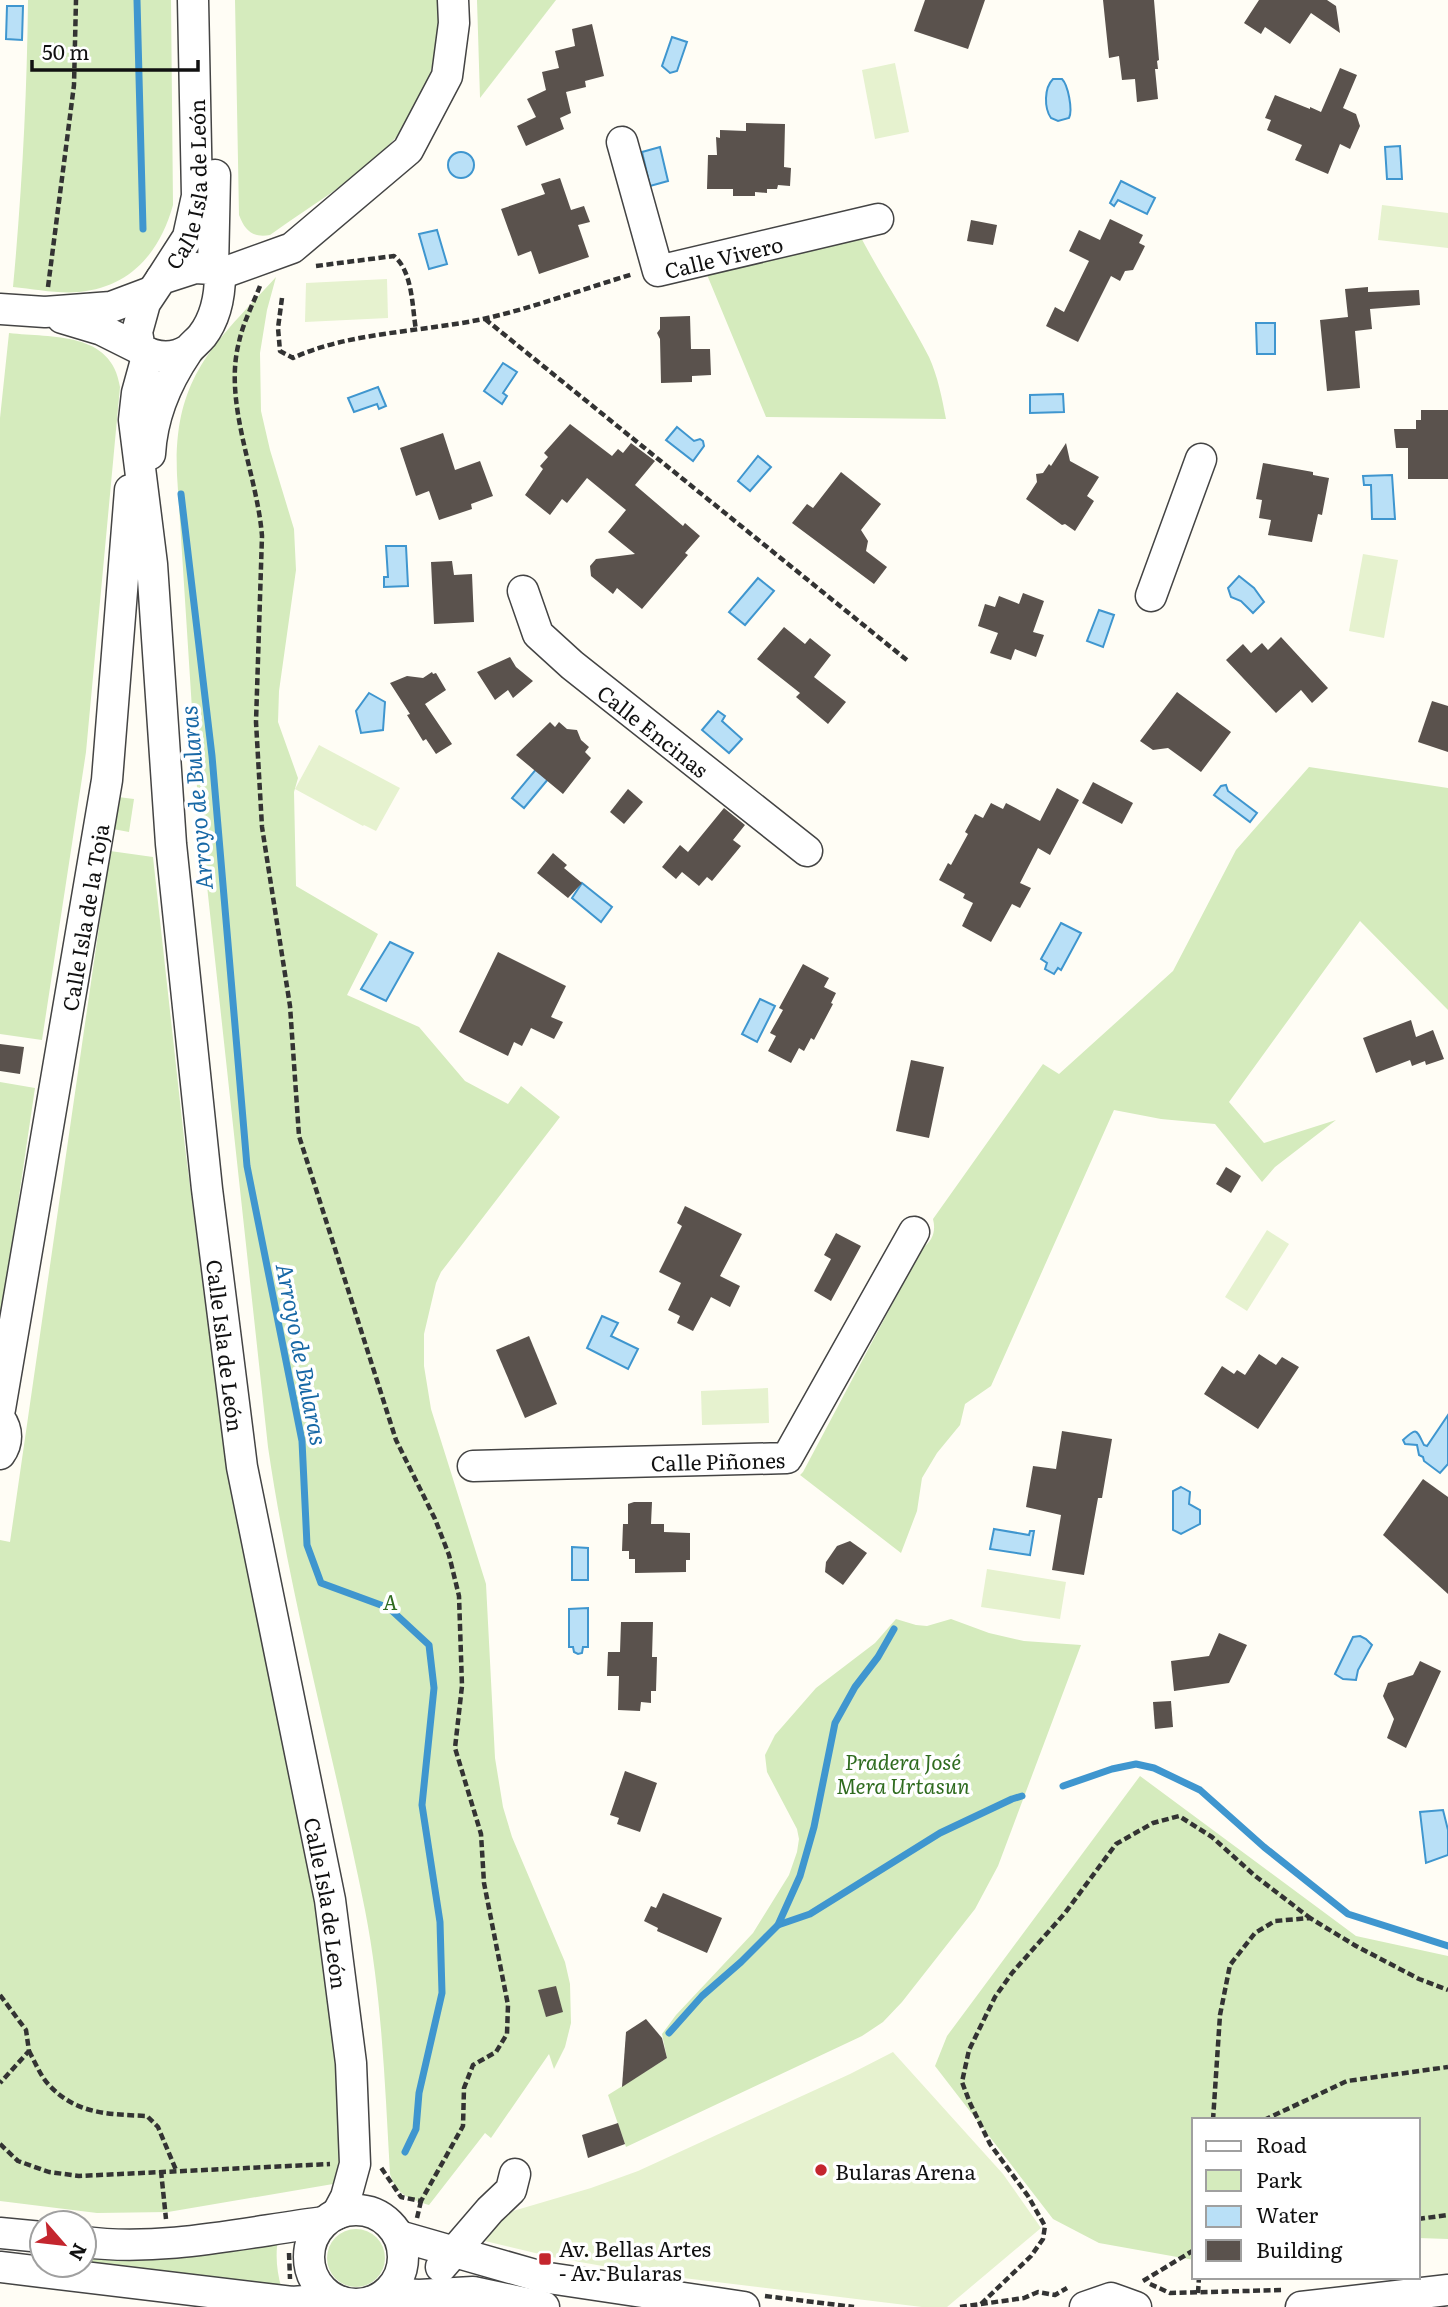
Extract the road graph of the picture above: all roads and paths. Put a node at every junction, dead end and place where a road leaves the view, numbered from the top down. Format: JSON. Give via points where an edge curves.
{"nodes":[{"id":1,"x":76,"y":0,"type":"edge"},
{"id":2,"x":193,"y":0,"type":"edge"},
{"id":3,"x":212,"y":0,"type":"edge"},
{"id":4,"x":453,"y":0,"type":"edge"},
{"id":5,"x":622,"y":142,"type":"dead end"},
{"id":6,"x":878,"y":219,"type":"dead end"},
{"id":7,"x":214,"y":234,"type":"junction"},
{"id":8,"x":260,"y":260,"type":"junction"},
{"id":9,"x":316,"y":266,"type":"dead end"},
{"id":10,"x":657,"y":267,"type":"junction"},
{"id":11,"x":216,"y":272,"type":"junction"},
{"id":12,"x":156,"y":285,"type":"junction"},
{"id":13,"x":282,"y":299,"type":"dead end"},
{"id":14,"x":0,"y":309,"type":"edge"},
{"id":15,"x":45,"y":312,"type":"junction"},
{"id":16,"x":485,"y":318,"type":"junction"},
{"id":17,"x":416,"y":330,"type":"junction"},
{"id":18,"x":188,"y":350,"type":"junction"},
{"id":19,"x":144,"y":351,"type":"junction"},
{"id":20,"x":134,"y":420,"type":"junction"},
{"id":21,"x":1200,"y":459,"type":"dead end"},
{"id":22,"x":147,"y":519,"type":"junction"},
{"id":23,"x":523,"y":591,"type":"dead end"},
{"id":24,"x":1151,"y":596,"type":"dead end"},
{"id":25,"x":908,"y":661,"type":"dead end"},
{"id":26,"x":807,"y":851,"type":"dead end"},
{"id":27,"x":914,"y":1231,"type":"dead end"},
{"id":28,"x":0,"y":1409,"type":"edge"},
{"id":29,"x":0,"y":1419,"type":"edge"},
{"id":30,"x":0,"y":1454,"type":"edge"},
{"id":31,"x":473,"y":1466,"type":"dead end"},
{"id":32,"x":1310,"y":1918,"type":"junction"},
{"id":33,"x":1448,"y":1990,"type":"edge"},
{"id":34,"x":0,"y":1995,"type":"edge"},
{"id":35,"x":29,"y":2051,"type":"junction"},
{"id":36,"x":1448,"y":2067,"type":"edge"},
{"id":37,"x":0,"y":2083,"type":"edge"},
{"id":38,"x":1213,"y":2118,"type":"edge"},
{"id":39,"x":1268,"y":2118,"type":"edge"},
{"id":40,"x":0,"y":2144,"type":"edge"},
{"id":41,"x":355,"y":2164,"type":"junction"},
{"id":42,"x":176,"y":2170,"type":"junction"},
{"id":43,"x":161,"y":2171,"type":"junction"},
{"id":44,"x":1448,"y":2215,"type":"edge"},
{"id":45,"x":331,"y":2218,"type":"junction"},
{"id":46,"x":1420,"y":2219,"type":"edge"},
{"id":47,"x":390,"y":2227,"type":"junction"},
{"id":48,"x":0,"y":2233,"type":"edge"},
{"id":49,"x":28,"y":2235,"type":"edge"},
{"id":50,"x":98,"y":2244,"type":"edge"},
{"id":51,"x":168,"y":2244,"type":"junction"},
{"id":52,"x":442,"y":2250,"type":"junction"},
{"id":53,"x":1192,"y":2252,"type":"edge"},
{"id":54,"x":0,"y":2267,"type":"edge"},
{"id":55,"x":1199,"y":2279,"type":"edge"},
{"id":56,"x":1448,"y":2290,"type":"edge"},
{"id":57,"x":1198,"y":2292,"type":"dead end"},
{"id":58,"x":1140,"y":2294,"type":"edge"},
{"id":59,"x":419,"y":2295,"type":"junction"},
{"id":60,"x":385,"y":2298,"type":"edge"},
{"id":61,"x":332,"y":2299,"type":"junction"},
{"id":62,"x":981,"y":2304,"type":"dead end"},
{"id":63,"x":544,"y":2307,"type":"edge"},
{"id":64,"x":744,"y":2307,"type":"edge"},
{"id":65,"x":1085,"y":2307,"type":"edge"},
{"id":66,"x":1301,"y":2307,"type":"edge"}],
"edges":[{"from":1,"to":15,"type":"path","via":[[74,85]]},
{"from":2,"to":12,"type":"street","name":"Calle Isla de León","via":[[197,196],[188,237]]},
{"from":3,"to":7,"type":"street","name":"Calle Isla de León"},
{"from":4,"to":8,"type":"street","via":[[447,76],[408,150],[292,248]]},
{"from":5,"to":10,"type":"street","name":"Calle Vivero"},
{"from":6,"to":10,"type":"street","name":"Calle Vivero","via":[[658,271]]},
{"from":7,"to":8,"type":"street","via":[[236,254]]},
{"from":7,"to":11,"type":"street","name":"Calle Isla de León"},
{"from":8,"to":11,"type":"street"},
{"from":8,"to":41,"type":"path","via":[[264,276],[238,343],[234,393],[261,514],[256,722],[262,827],[290,1006],[299,1136],[396,1440],[435,1520],[459,1596],[462,1686],[455,1748],[481,1834],[484,1883],[508,2005],[507,2034],[495,2052],[473,2065],[464,2088],[463,2126],[421,2201],[401,2197],[380,2165]]},
{"from":9,"to":17,"type":"path","via":[[394,256],[403,263]]},
{"from":10,"to":16,"type":"path"},
{"from":11,"to":12,"type":"street","name":"Calle Isla de León","via":[[195,268]]},
{"from":11,"to":18,"type":"street","name":"Calle Isla de León","via":[[220,295],[214,316]]},
{"from":12,"to":15,"type":"street","via":[[111,307]]},
{"from":12,"to":19,"type":"street","name":"Calle Isla de León","via":[[137,332]]},
{"from":13,"to":17,"type":"path","via":[[280,351],[293,358],[353,339]]},
{"from":14,"to":15,"type":"street"},
{"from":15,"to":19,"type":"street","via":[[102,330]]},
{"from":16,"to":17,"type":"path"},
{"from":16,"to":25,"type":"path"},
{"from":18,"to":19,"type":"street","via":[[167,358]]},
{"from":18,"to":22,"type":"street","name":"Calle Isla de León","via":[[162,397],[151,429]]},
{"from":19,"to":20,"type":"street","name":"Calle Isla de León"},
{"from":20,"to":22,"type":"street","name":"Calle Isla de León"},
{"from":20,"to":28,"type":"street","name":"Calle Isla de la Toja","via":[[107,780]]},
{"from":21,"to":24,"type":"street"},
{"from":22,"to":41,"type":"street","name":"Calle Isla de León","via":[[171,844],[240,1453],[330,1900],[351,2063]]},
{"from":23,"to":26,"type":"street","name":"Calle Encinas","via":[[538,634]]},
{"from":27,"to":31,"type":"street","name":"Calle Piñones","via":[[787,1458]]},
{"from":29,"to":30,"type":"street","via":[[6,1441]]},
{"from":32,"to":33,"type":"path","via":[[1419,1979]]},
{"from":32,"to":38,"type":"path","via":[[1275,1921],[1255,1933],[1230,1965],[1220,2015]]},
{"from":32,"to":62,"type":"path","via":[[1212,1837],[1179,1816],[1153,1823],[1116,1843],[995,1997],[970,2050],[962,2082],[970,2103],[990,2144],[1045,2226],[1044,2239],[1031,2256]]},
{"from":34,"to":35,"type":"path","via":[[26,2030]]},
{"from":35,"to":37,"type":"path"},
{"from":35,"to":42,"type":"path","via":[[47,2084],[75,2106],[147,2116],[158,2127]]},
{"from":36,"to":39,"type":"path","via":[[1347,2081]]},
{"from":40,"to":43,"type":"path","via":[[18,2161],[49,2172],[79,2176]]},
{"from":41,"to":42,"type":"path"},
{"from":41,"to":45,"type":"street","name":"Calle Isla de León","via":[[346,2197]]},
{"from":41,"to":47,"type":"street","name":"Calle Isla de León"},
{"from":42,"to":43,"type":"path"},
{"from":43,"to":51,"type":"path"},
{"from":44,"to":46,"type":"path"},
{"from":45,"to":47,"type":"street","via":[[352,2210],[368,2211]]},
{"from":45,"to":51,"type":"street"},
{"from":45,"to":61,"type":"street","via":[[313,2236],[309,2253],[310,2271],[318,2287]]},
{"from":47,"to":52,"type":"street"},
{"from":47,"to":60,"type":"street","via":[[403,2251],[403,2266]]},
{"from":48,"to":49,"type":"street"},
{"from":50,"to":51,"type":"street"},
{"from":52,"to":59,"type":"street"},
{"from":52,"to":64,"type":"street","via":[[542,2277]]},
{"from":53,"to":58,"type":"path"},
{"from":54,"to":61,"type":"street","via":[[292,2302]]},
{"from":55,"to":57,"type":"path"},
{"from":56,"to":66,"type":"street"},
{"from":58,"to":65,"type":"street"},
{"from":59,"to":60,"type":"street"},
{"from":59,"to":63,"type":"street","via":[[474,2292]]},
{"from":60,"to":61,"type":"street","via":[[360,2305]]}]}
